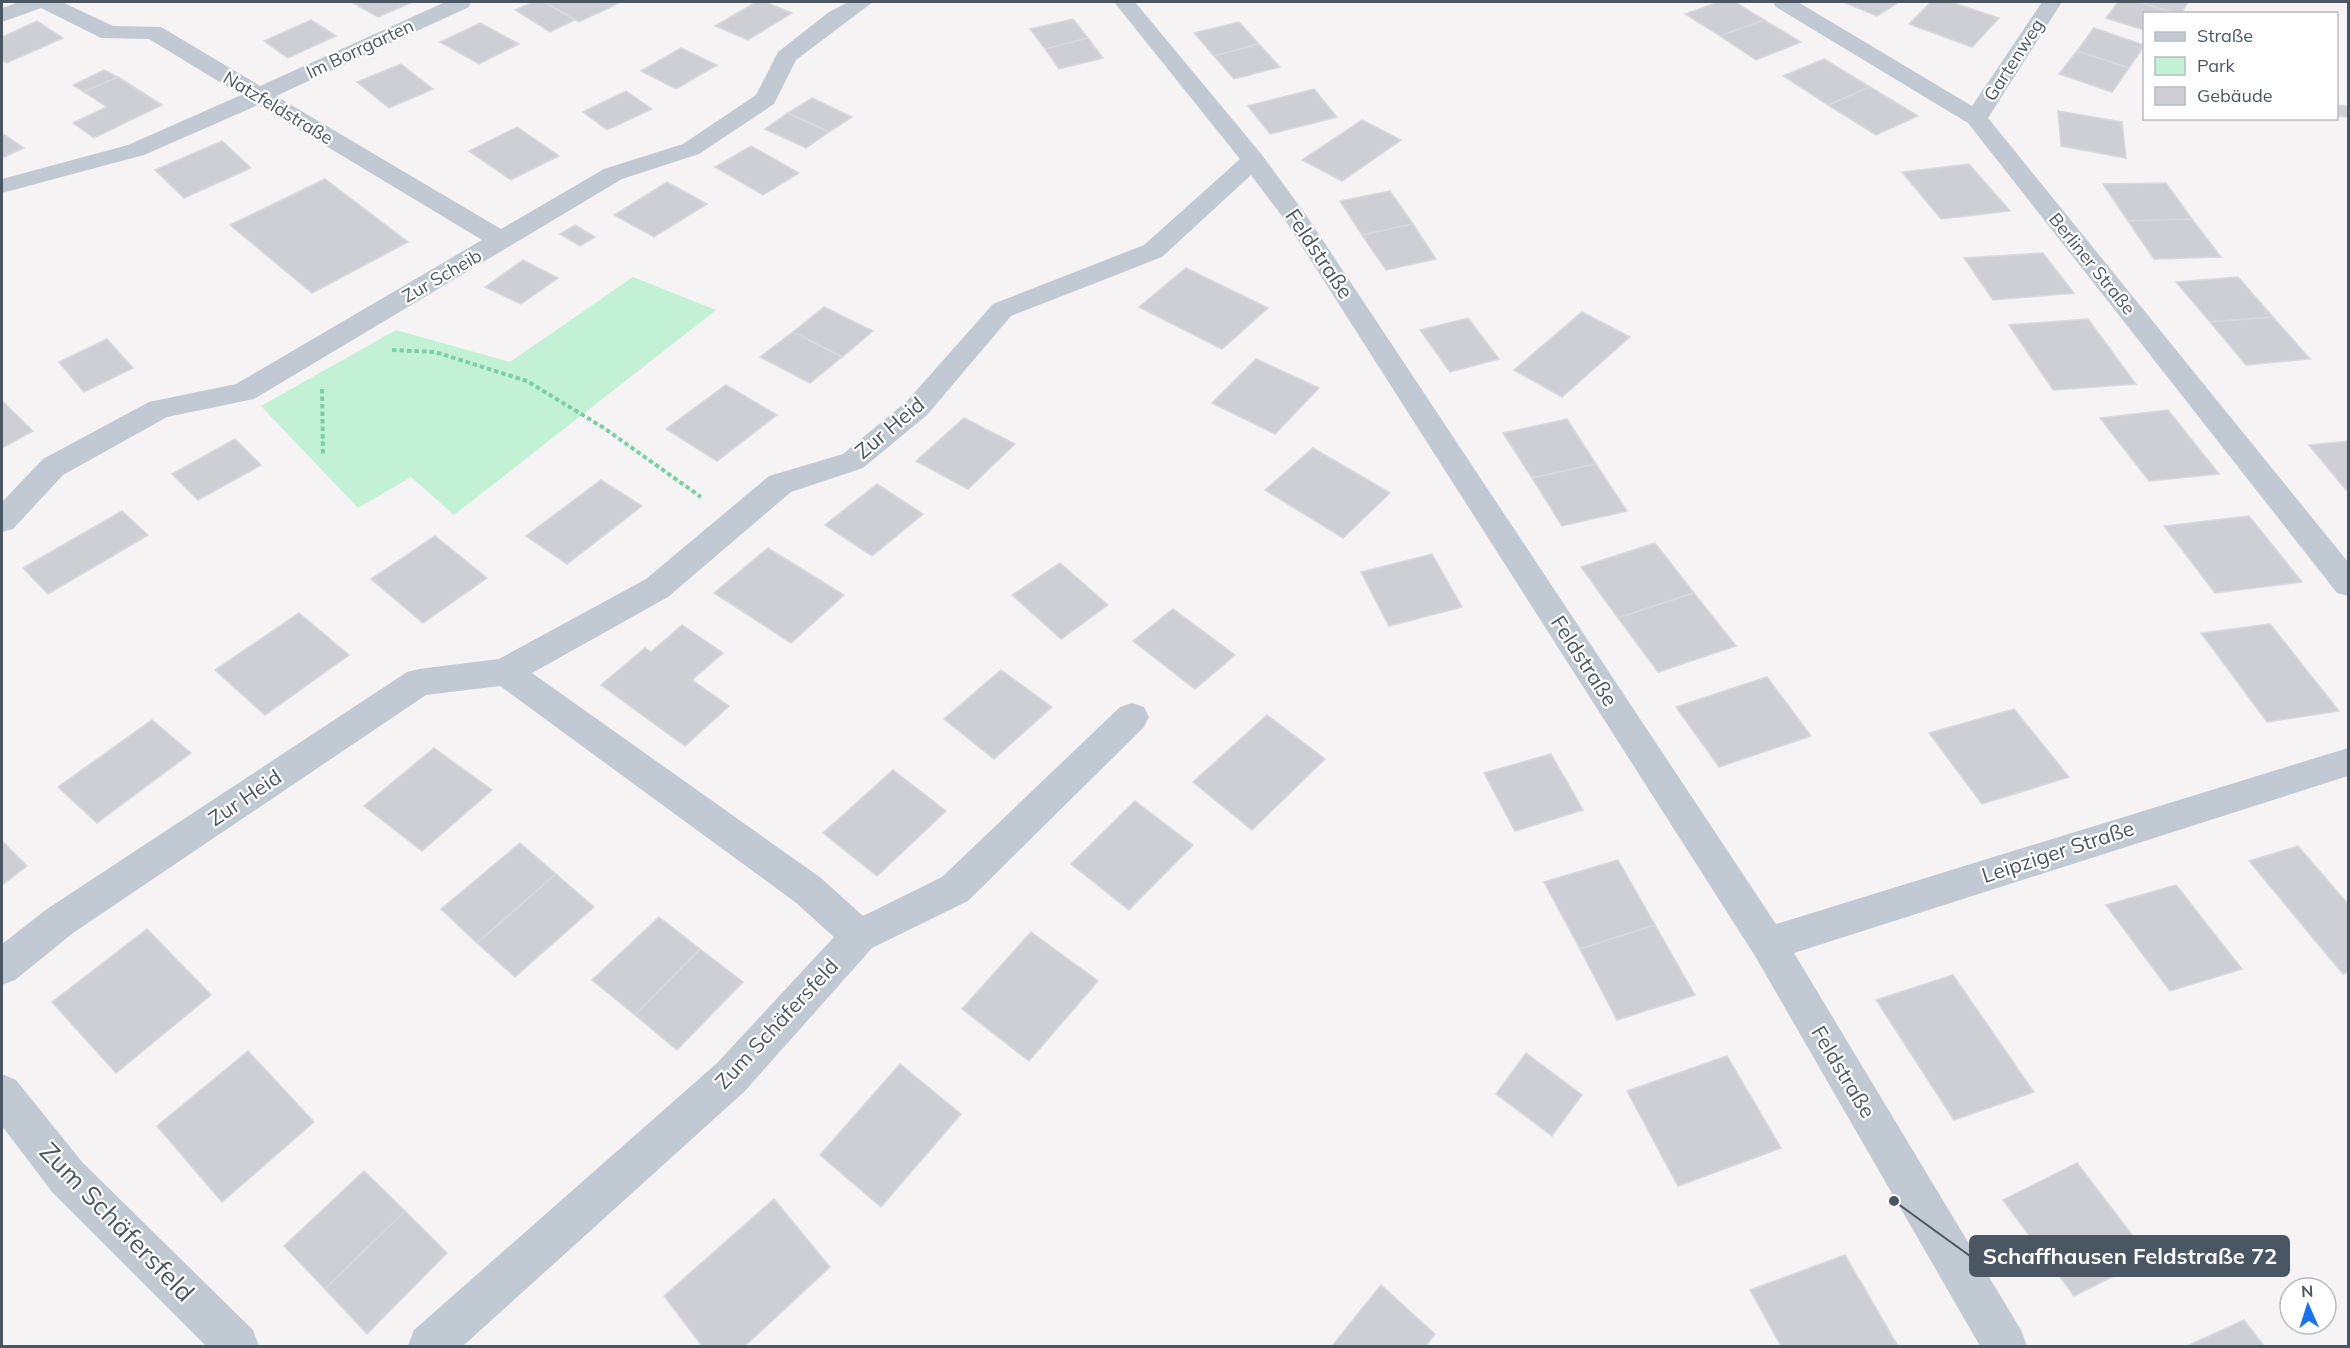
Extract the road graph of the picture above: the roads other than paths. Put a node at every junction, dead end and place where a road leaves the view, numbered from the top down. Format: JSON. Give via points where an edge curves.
{"nodes":[{"id":1,"x":36,"y":2,"type":"edge"},
{"id":2,"x":46,"y":2,"type":"edge"},
{"id":3,"x":461,"y":2,"type":"edge"},
{"id":4,"x":862,"y":2,"type":"edge"},
{"id":5,"x":1124,"y":2,"type":"edge"},
{"id":6,"x":1784,"y":2,"type":"edge"},
{"id":7,"x":2052,"y":2,"type":"edge"},
{"id":8,"x":2,"y":16,"type":"edge"},
{"id":9,"x":258,"y":96,"type":"junction"},
{"id":10,"x":1976,"y":118,"type":"junction"},
{"id":11,"x":1253,"y":160,"type":"junction"},
{"id":12,"x":2,"y":186,"type":"edge"},
{"id":13,"x":502,"y":241,"type":"junction"},
{"id":14,"x":2,"y":521,"type":"edge"},
{"id":15,"x":2349,"y":584,"type":"edge"},
{"id":16,"x":505,"y":672,"type":"junction"},
{"id":17,"x":1132,"y":717,"type":"dead end"},
{"id":18,"x":2349,"y":762,"type":"edge"},
{"id":19,"x":859,"y":936,"type":"junction"},
{"id":20,"x":1768,"y":944,"type":"junction"},
{"id":21,"x":2,"y":967,"type":"edge"},
{"id":22,"x":2,"y":1094,"type":"edge"},
{"id":23,"x":237,"y":1347,"type":"edge"},
{"id":24,"x":430,"y":1347,"type":"edge"},
{"id":25,"x":2005,"y":1347,"type":"edge"}],
"edges":[{"from":1,"to":8,"type":"street"},
{"from":2,"to":9,"type":"street","name":"Natzfeldstraße","via":[[109,33],[153,32]]},
{"from":3,"to":9,"type":"street","name":"Im Borrgarten"},
{"from":4,"to":13,"type":"street","name":"Zur Scheib","via":[[786,57],[766,99],[691,149],[613,174]]},
{"from":5,"to":11,"type":"street","name":"Feldstraße"},
{"from":6,"to":10,"type":"street","name":"Berliner Straße"},
{"from":7,"to":10,"type":"street","name":"Gartenweg"},
{"from":9,"to":12,"type":"street","name":"Im Borrgarten","via":[[135,150]]},
{"from":9,"to":13,"type":"street","name":"Natzfeldstraße"},
{"from":10,"to":15,"type":"street","name":"Berliner Straße"},
{"from":11,"to":16,"type":"street","name":"Zur Heid","via":[[1153,251],[1002,310],[917,408],[853,460],[780,484],[657,588]]},
{"from":11,"to":20,"type":"street","name":"Feldstraße","via":[[1297,220]]},
{"from":13,"to":14,"type":"street","name":"Zur Scheib","via":[[244,392],[159,409],[53,467]]},
{"from":16,"to":19,"type":"street","via":[[808,890]]},
{"from":16,"to":21,"type":"street","name":"Zur Heid","via":[[419,682],[60,921]]},
{"from":17,"to":19,"type":"street","name":"Zum Schäfersfeld","via":[[955,889]]},
{"from":18,"to":20,"type":"street","name":"Leipziger Straße"},
{"from":19,"to":24,"type":"street","name":"Zum Schäfersfeld","via":[[731,1077]]},
{"from":20,"to":25,"type":"street","name":"Feldstraße"},
{"from":22,"to":23,"type":"street","name":"Zum Schäfersfeld","via":[[68,1178]]}]}
